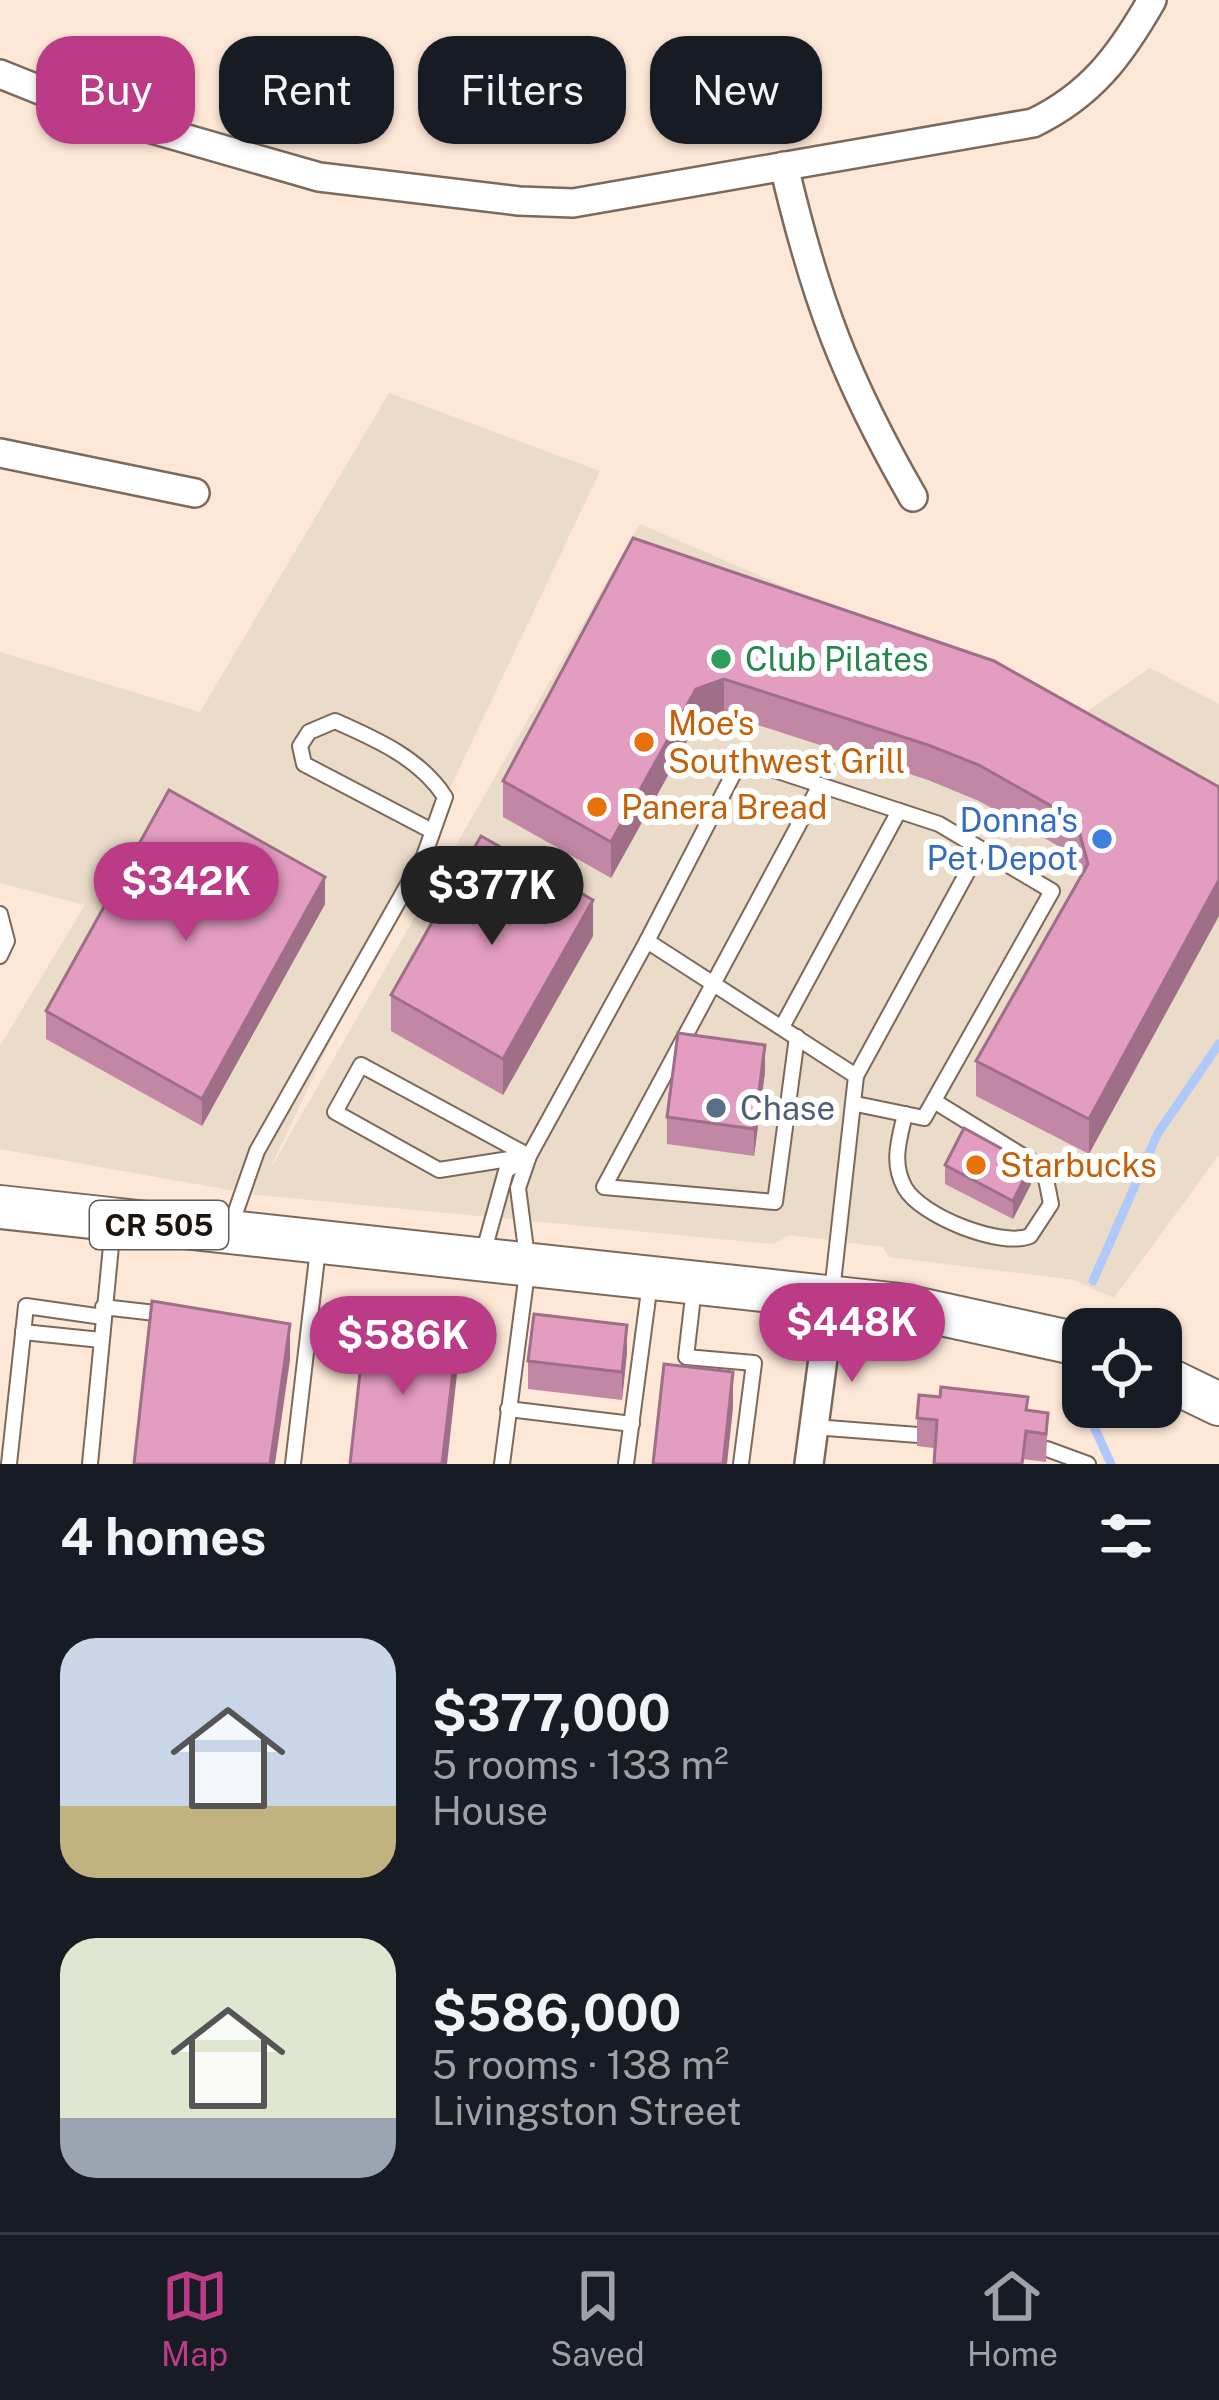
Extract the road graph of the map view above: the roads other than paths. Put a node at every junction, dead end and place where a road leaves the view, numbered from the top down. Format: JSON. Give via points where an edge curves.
{"nodes":[{"id":1,"x":1152,"y":0,"type":"edge"},
{"id":2,"x":0,"y":74,"type":"edge"},
{"id":3,"x":784,"y":166,"type":"junction"},
{"id":4,"x":0,"y":453,"type":"edge"},
{"id":5,"x":195,"y":493,"type":"dead end"},
{"id":6,"x":913,"y":497,"type":"dead end"},
{"id":7,"x":820,"y":785,"type":"junction"},
{"id":8,"x":899,"y":811,"type":"junction"},
{"id":9,"x":432,"y":831,"type":"junction"},
{"id":10,"x":980,"y":848,"type":"junction"},
{"id":11,"x":0,"y":914,"type":"edge"},
{"id":12,"x":646,"y":941,"type":"junction"},
{"id":13,"x":0,"y":956,"type":"edge"},
{"id":14,"x":712,"y":983,"type":"junction"},
{"id":15,"x":782,"y":1027,"type":"junction"},
{"id":16,"x":797,"y":1037,"type":"junction"},
{"id":17,"x":856,"y":1076,"type":"junction"},
{"id":18,"x":934,"y":1101,"type":"junction"},
{"id":19,"x":856,"y":1104,"type":"junction"},
{"id":20,"x":905,"y":1114,"type":"junction"},
{"id":21,"x":529,"y":1156,"type":"junction"},
{"id":22,"x":0,"y":1207,"type":"edge"},
{"id":23,"x":114,"y":1220,"type":"junction"},
{"id":24,"x":229,"y":1233,"type":"junction"},
{"id":25,"x":319,"y":1242,"type":"junction"},
{"id":26,"x":476,"y":1259,"type":"junction"},
{"id":27,"x":528,"y":1264,"type":"junction"},
{"id":28,"x":650,"y":1278,"type":"junction"},
{"id":29,"x":695,"y":1283,"type":"junction"},
{"id":30,"x":831,"y":1298,"type":"junction"},
{"id":31,"x":103,"y":1312,"type":"junction"},
{"id":32,"x":172,"y":1316,"type":"edge"},
{"id":33,"x":518,"y":1324,"type":"junction"},
{"id":34,"x":539,"y":1326,"type":"edge"},
{"id":35,"x":286,"y":1329,"type":"edge"},
{"id":36,"x":23,"y":1331,"type":"junction"},
{"id":37,"x":309,"y":1332,"type":"junction"},
{"id":38,"x":623,"y":1336,"type":"edge"},
{"id":39,"x":644,"y":1338,"type":"junction"},
{"id":40,"x":101,"y":1340,"type":"junction"},
{"id":41,"x":1062,"y":1340,"type":"edge"},
{"id":42,"x":1182,"y":1386,"type":"edge"},
{"id":43,"x":1219,"y":1404,"type":"edge"},
{"id":44,"x":508,"y":1409,"type":"junction"},
{"id":45,"x":632,"y":1424,"type":"junction"},
{"id":46,"x":814,"y":1427,"type":"junction"},
{"id":47,"x":918,"y":1435,"type":"edge"},
{"id":48,"x":1047,"y":1449,"type":"edge"},
{"id":49,"x":9,"y":1464,"type":"edge"},
{"id":50,"x":90,"y":1464,"type":"edge"},
{"id":51,"x":293,"y":1464,"type":"edge"},
{"id":52,"x":502,"y":1464,"type":"edge"},
{"id":53,"x":626,"y":1464,"type":"edge"},
{"id":54,"x":741,"y":1464,"type":"edge"},
{"id":55,"x":809,"y":1464,"type":"edge"},
{"id":56,"x":1088,"y":1464,"type":"edge"}],
"edges":[{"from":1,"to":3,"type":"street","via":[[1102,78],[1033,123]]},
{"from":2,"to":3,"type":"street","via":[[100,114],[319,178],[394,188],[573,203]]},
{"from":3,"to":6,"type":"street","via":[[812,288]]},
{"from":4,"to":5,"type":"street"},
{"from":7,"to":8,"type":"lane"},
{"from":7,"to":12,"type":"lane","via":[[740,759]]},
{"from":7,"to":14,"type":"lane"},
{"from":8,"to":10,"type":"lane"},
{"from":8,"to":15,"type":"lane"},
{"from":9,"to":9,"type":"lane","via":[[445,797],[430,774],[335,721],[309,732],[300,746],[304,764]]},
{"from":9,"to":24,"type":"lane","via":[[257,1150]]},
{"from":10,"to":17,"type":"lane"},
{"from":10,"to":18,"type":"lane","via":[[1052,891]]},
{"from":11,"to":13,"type":"lane","via":[[7,941]]},
{"from":12,"to":14,"type":"lane"},
{"from":12,"to":21,"type":"lane"},
{"from":14,"to":15,"type":"lane"},
{"from":14,"to":16,"type":"lane","via":[[604,1187],[775,1202]]},
{"from":15,"to":16,"type":"lane"},
{"from":16,"to":17,"type":"lane"},
{"from":17,"to":19,"type":"lane"},
{"from":18,"to":20,"type":"lane","via":[[924,1118]]},
{"from":18,"to":20,"type":"lane","via":[[1044,1169],[1051,1204],[1030,1236],[997,1242],[915,1201],[896,1152]]},
{"from":19,"to":20,"type":"lane"},
{"from":19,"to":30,"type":"lane"},
{"from":21,"to":21,"type":"lane","via":[[362,1065],[335,1112],[439,1170]]},
{"from":21,"to":26,"type":"lane","via":[[506,1171]]},
{"from":21,"to":27,"type":"lane","via":[[518,1188]]},
{"from":22,"to":23,"type":"main road","number":"CR 505"},
{"from":23,"to":24,"type":"main road","number":"CR 505"},
{"from":23,"to":31,"type":"lane"},
{"from":24,"to":25,"type":"main road","number":"CR 505"},
{"from":25,"to":26,"type":"main road","number":"CR 505"},
{"from":25,"to":37,"type":"lane"},
{"from":26,"to":27,"type":"main road","number":"CR 505"},
{"from":27,"to":28,"type":"main road","number":"CR 505"},
{"from":27,"to":33,"type":"lane"},
{"from":28,"to":29,"type":"main road","number":"CR 505"},
{"from":28,"to":39,"type":"lane"},
{"from":29,"to":30,"type":"main road","number":"CR 505"},
{"from":29,"to":54,"type":"lane","via":[[686,1357],[754,1364]]},
{"from":30,"to":41,"type":"main road","number":"CR 505","via":[[950,1313]]},
{"from":30,"to":46,"type":"street"},
{"from":31,"to":32,"type":"lane"},
{"from":31,"to":36,"type":"lane","via":[[26,1306]]},
{"from":31,"to":40,"type":"lane"},
{"from":33,"to":34,"type":"lane"},
{"from":33,"to":44,"type":"lane"},
{"from":35,"to":37,"type":"lane"},
{"from":36,"to":40,"type":"lane"},
{"from":36,"to":49,"type":"lane"},
{"from":37,"to":51,"type":"lane"},
{"from":38,"to":39,"type":"lane"},
{"from":39,"to":45,"type":"lane"},
{"from":40,"to":50,"type":"lane"},
{"from":42,"to":43,"type":"main road"},
{"from":44,"to":45,"type":"lane"},
{"from":44,"to":52,"type":"lane"},
{"from":45,"to":53,"type":"lane"},
{"from":46,"to":47,"type":"lane"},
{"from":46,"to":55,"type":"street"},
{"from":48,"to":56,"type":"lane"}]}
